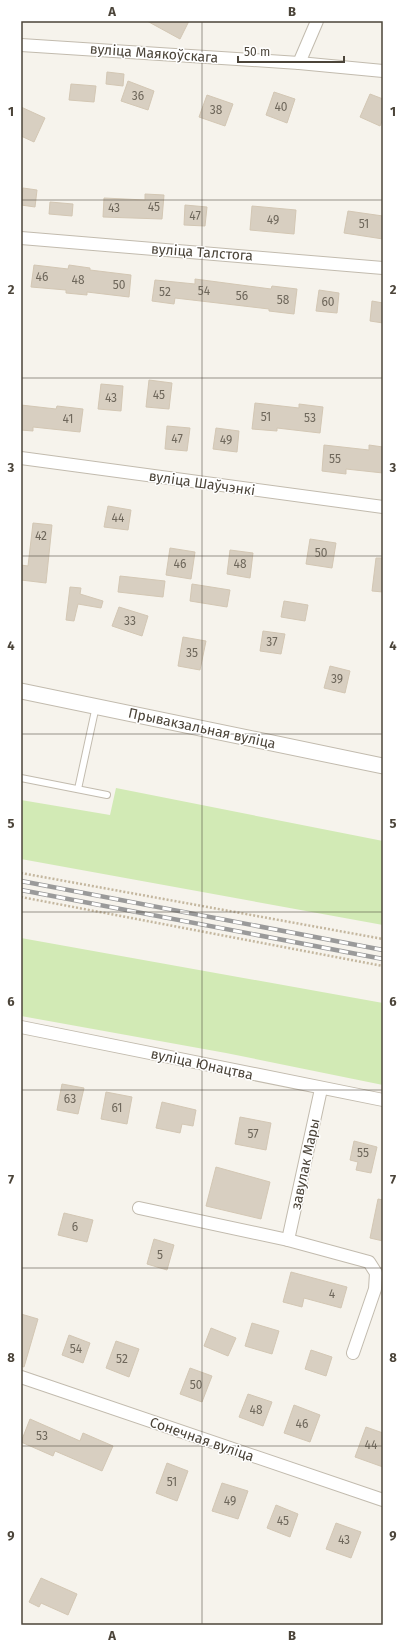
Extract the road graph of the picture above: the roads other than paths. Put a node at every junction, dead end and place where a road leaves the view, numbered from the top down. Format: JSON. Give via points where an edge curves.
{"nodes":[{"id":1,"x":317,"y":21,"type":"edge"},
{"id":2,"x":21,"y":45,"type":"edge"},
{"id":3,"x":299,"y":63,"type":"junction"},
{"id":4,"x":383,"y":71,"type":"edge"},
{"id":5,"x":21,"y":238,"type":"edge"},
{"id":6,"x":383,"y":268,"type":"edge"},
{"id":7,"x":21,"y":458,"type":"edge"},
{"id":8,"x":383,"y":507,"type":"edge"},
{"id":9,"x":21,"y":691,"type":"edge"},
{"id":10,"x":96,"y":706,"type":"junction"},
{"id":11,"x":383,"y":766,"type":"edge"},
{"id":12,"x":21,"y":778,"type":"edge"},
{"id":13,"x":78,"y":789,"type":"junction"},
{"id":14,"x":107,"y":795,"type":"dead end"},
{"id":15,"x":21,"y":1027,"type":"edge"},
{"id":16,"x":321,"y":1089,"type":"junction"},
{"id":17,"x":383,"y":1100,"type":"edge"},
{"id":18,"x":139,"y":1208,"type":"dead end"},
{"id":19,"x":288,"y":1240,"type":"junction"},
{"id":20,"x":353,"y":1353,"type":"dead end"},
{"id":21,"x":21,"y":1377,"type":"edge"},
{"id":22,"x":383,"y":1500,"type":"edge"}],
"edges":[{"from":1,"to":3,"type":"street"},
{"from":2,"to":3,"type":"street","name":"вуліца Маякоўскага"},
{"from":3,"to":4,"type":"street","name":"вуліца Маякоўскага"},
{"from":5,"to":6,"type":"street","name":"вуліца Талстога"},
{"from":7,"to":8,"type":"street","name":"вуліца Шаўчэнкі"},
{"from":9,"to":10,"type":"street","name":"Прывакзальная вуліца"},
{"from":10,"to":11,"type":"street","name":"Прывакзальная вуліца"},
{"from":10,"to":13,"type":"lane"},
{"from":12,"to":13,"type":"lane"},
{"from":13,"to":14,"type":"lane"},
{"from":15,"to":16,"type":"street","name":"вуліца Юнацтва"},
{"from":16,"to":17,"type":"street","name":"вуліца Юнацтва"},
{"from":16,"to":19,"type":"street","name":"завулак Мары"},
{"from":18,"to":19,"type":"street"},
{"from":19,"to":20,"type":"street","via":[[369,1262],[376,1273],[375,1289]]},
{"from":21,"to":22,"type":"street","name":"Сонечная вуліца"}]}
